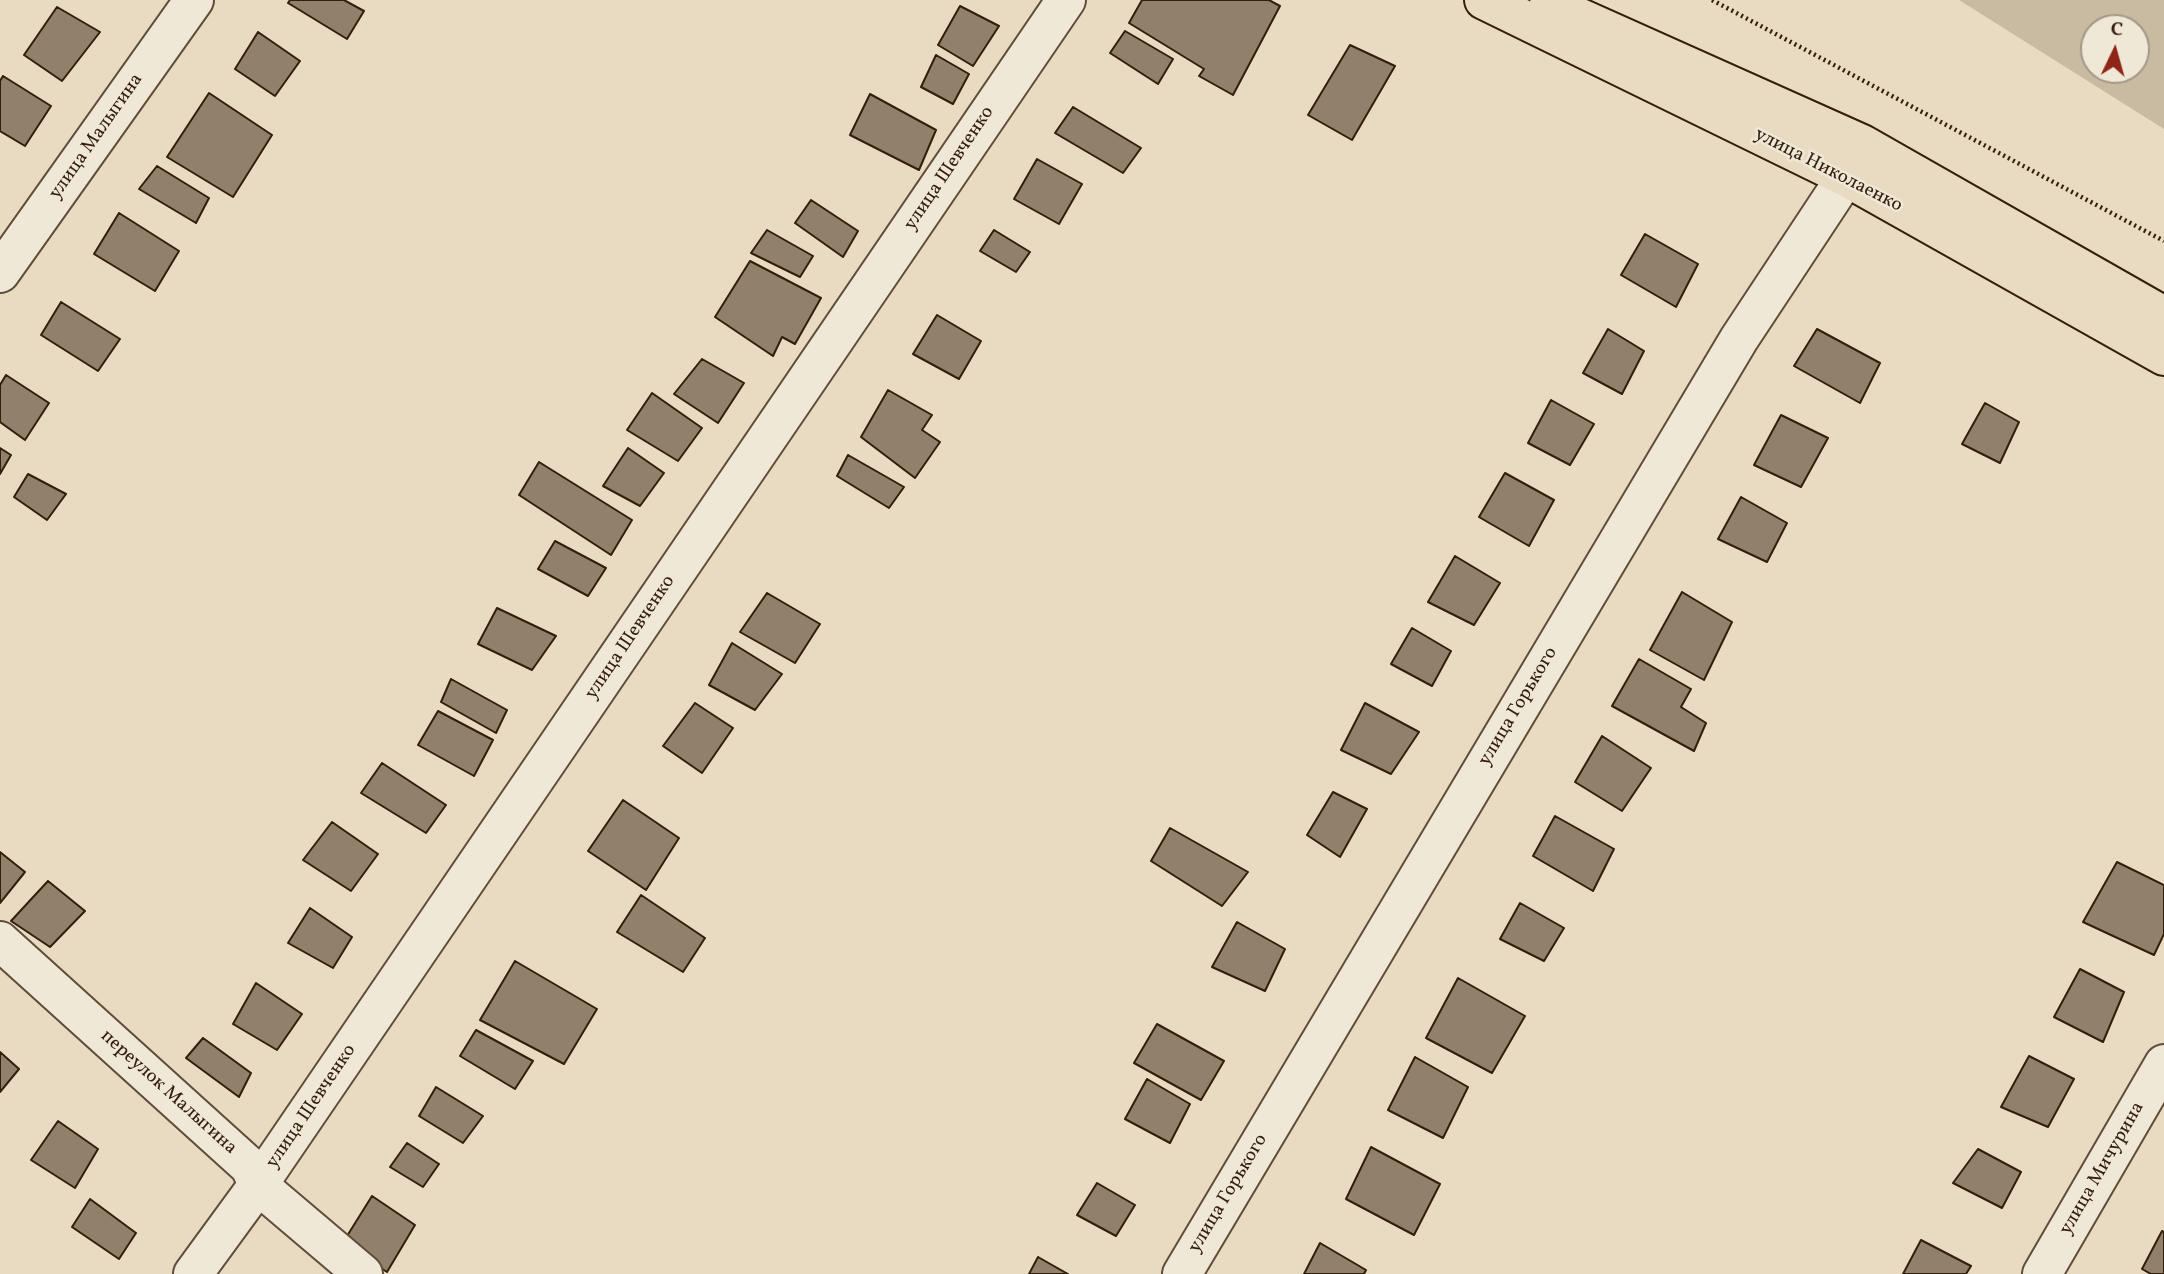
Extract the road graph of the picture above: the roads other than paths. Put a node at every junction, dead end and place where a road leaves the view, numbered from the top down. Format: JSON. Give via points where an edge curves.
{"nodes":[{"id":1,"x":194,"y":0,"type":"edge"},
{"id":2,"x":1066,"y":0,"type":"edge"},
{"id":3,"x":1484,"y":0,"type":"edge"},
{"id":4,"x":1541,"y":0,"type":"edge"},
{"id":5,"x":1862,"y":144,"type":"junction"},
{"id":6,"x":1846,"y":177,"type":"junction"},
{"id":7,"x":0,"y":273,"type":"edge"},
{"id":8,"x":2164,"y":316,"type":"edge"},
{"id":9,"x":2164,"y":355,"type":"edge"},
{"id":10,"x":0,"y":941,"type":"edge"},
{"id":11,"x":2164,"y":1064,"type":"edge"},
{"id":12,"x":258,"y":1185,"type":"junction"},
{"id":13,"x":193,"y":1274,"type":"edge"},
{"id":14,"x":363,"y":1274,"type":"edge"},
{"id":15,"x":1182,"y":1274,"type":"edge"},
{"id":16,"x":2042,"y":1274,"type":"edge"}],
"edges":[{"from":1,"to":7,"type":"street","name":"улица Малыгина"},
{"from":2,"to":12,"type":"street","name":"улица Шевченко"},
{"from":3,"to":6,"type":"main road","name":"улица Николаенко"},
{"from":4,"to":5,"type":"main road","name":"улица Николаенко"},
{"from":5,"to":6,"type":"street","name":"улица Горького"},
{"from":5,"to":8,"type":"main road","name":"улица Николаенко"},
{"from":6,"to":9,"type":"main road","name":"улица Николаенко"},
{"from":6,"to":15,"type":"street","name":"улица Горького","via":[[1739,339]]},
{"from":10,"to":12,"type":"street","name":"переулок Малыгина","via":[[250,1167]]},
{"from":11,"to":16,"type":"street","name":"улица Мичурина"},
{"from":12,"to":13,"type":"street","name":"улица Шевченко"},
{"from":12,"to":14,"type":"street","name":"переулок Малыгина"}]}
